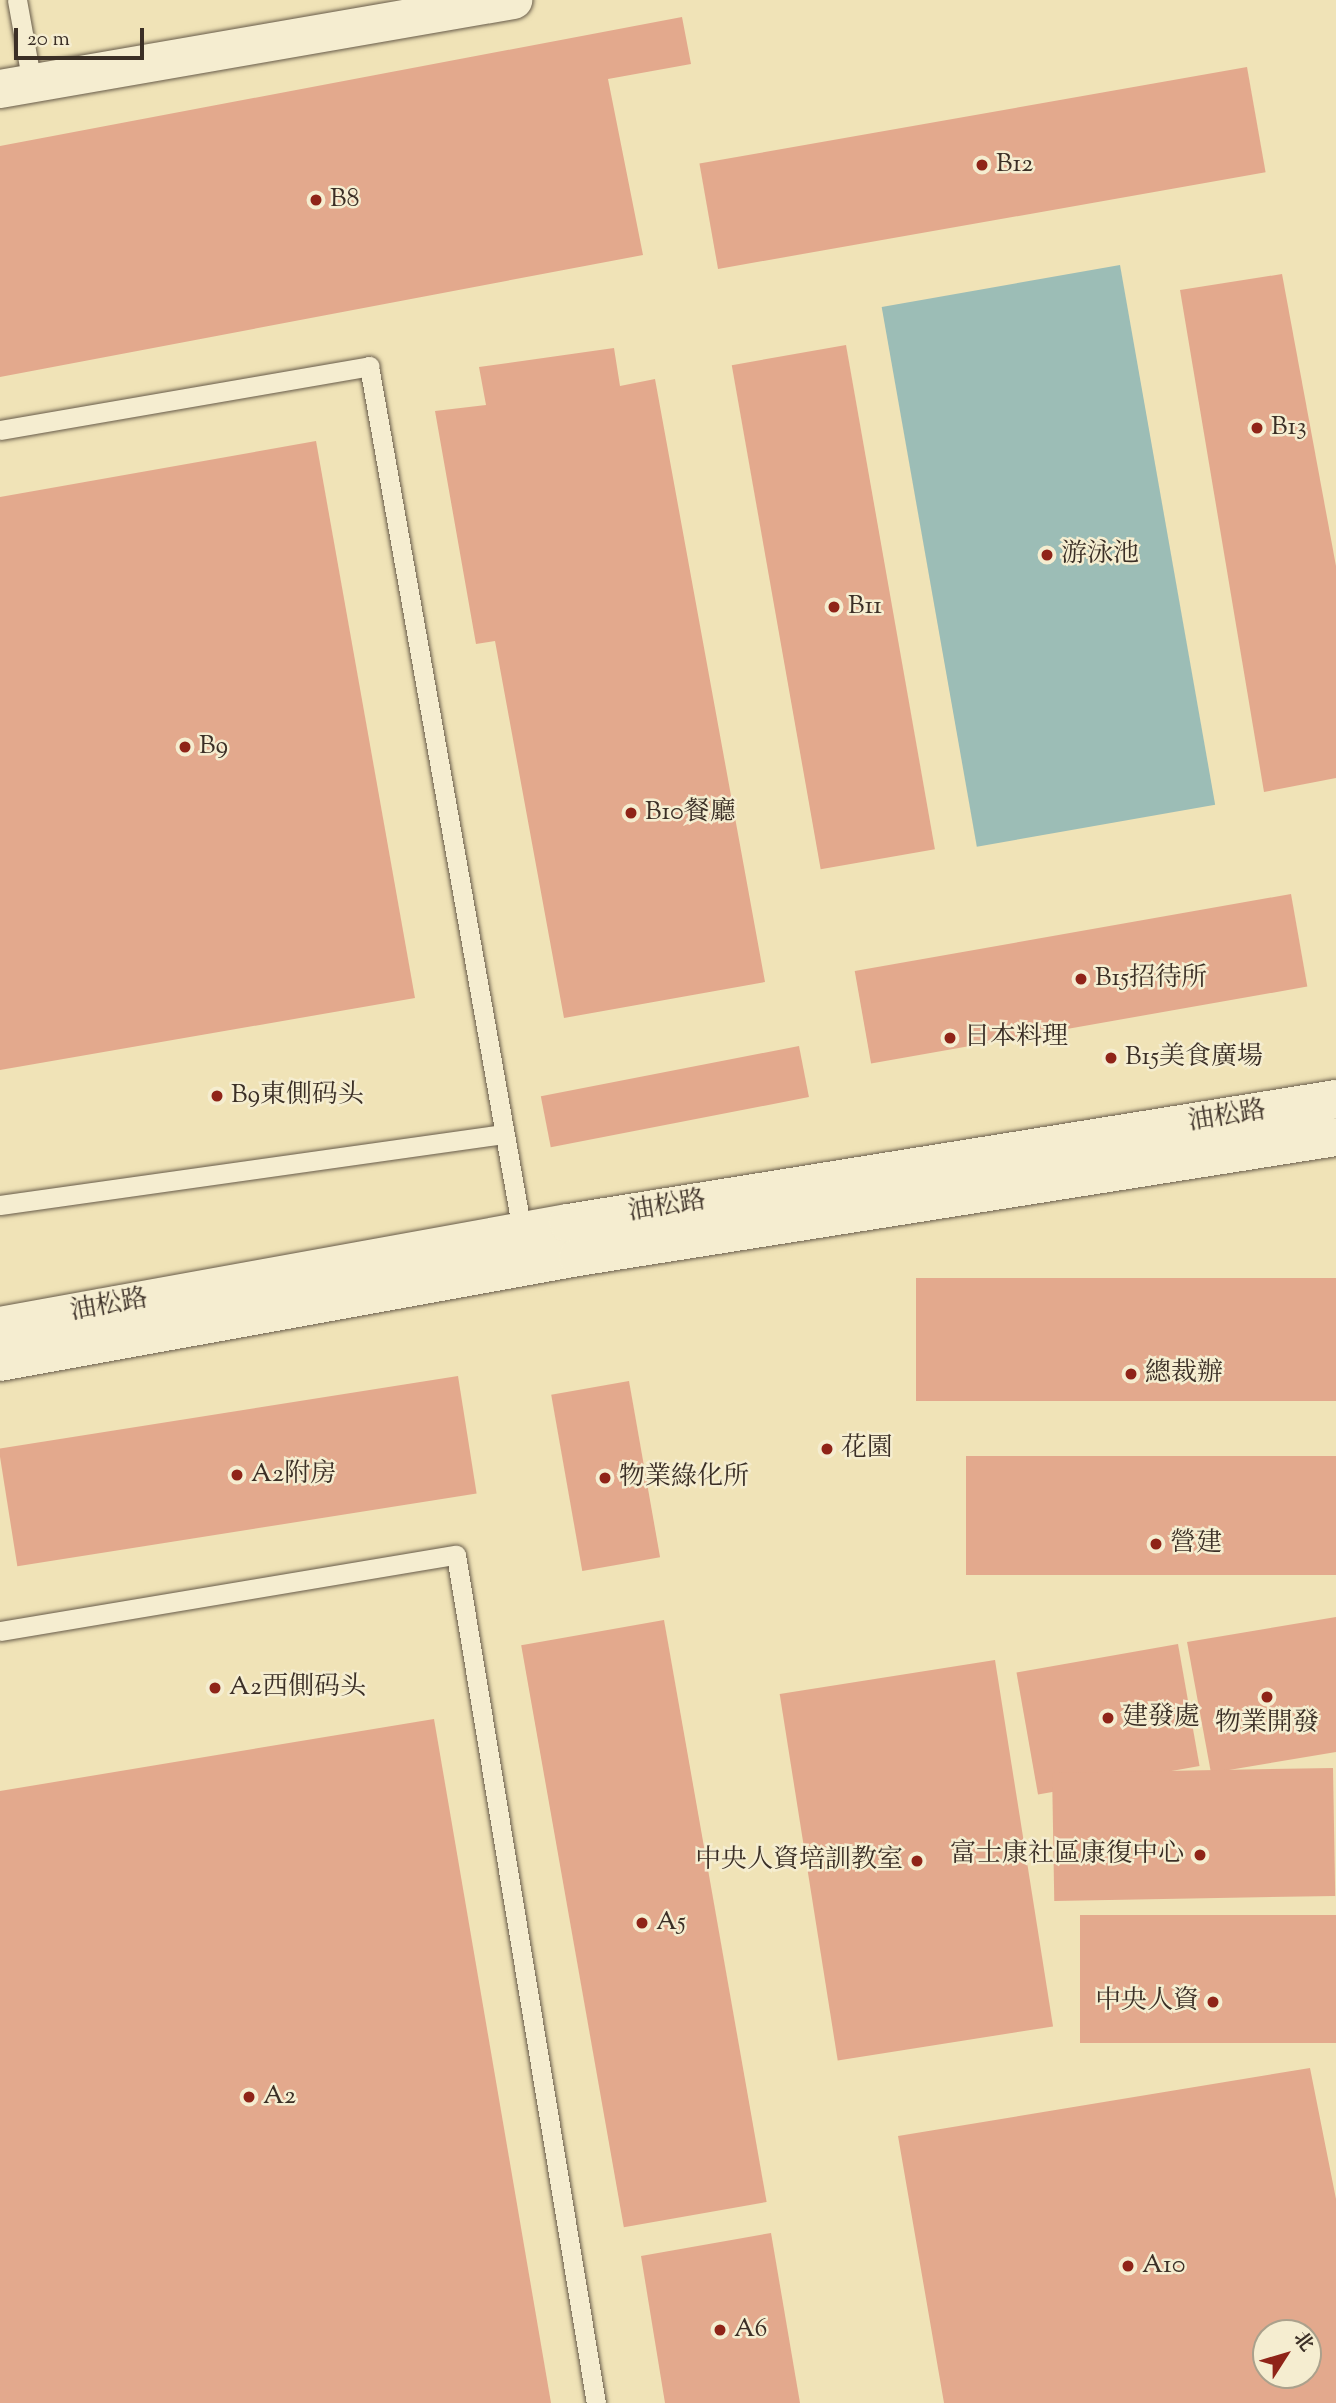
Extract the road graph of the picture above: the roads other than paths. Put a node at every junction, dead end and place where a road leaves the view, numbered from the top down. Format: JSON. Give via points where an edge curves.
{"nodes":[{"id":1,"x":17,"y":0,"type":"edge"},
{"id":2,"x":513,"y":0,"type":"edge"},
{"id":3,"x":16,"y":86,"type":"edge"},
{"id":4,"x":0,"y":430,"type":"edge"},
{"id":5,"x":1336,"y":1099,"type":"edge"},
{"id":6,"x":504,"y":1134,"type":"junction"},
{"id":7,"x":1336,"y":1136,"type":"edge"},
{"id":8,"x":0,"y":1205,"type":"edge"},
{"id":9,"x":525,"y":1249,"type":"junction"},
{"id":10,"x":0,"y":1326,"type":"edge"},
{"id":11,"x":0,"y":1362,"type":"edge"},
{"id":12,"x":0,"y":1631,"type":"edge"},
{"id":13,"x":596,"y":2403,"type":"edge"}],
"edges":[{"from":1,"to":3,"type":"lane"},
{"from":2,"to":3,"type":"street"},
{"from":4,"to":6,"type":"lane","via":[[369,366]]},
{"from":5,"to":9,"type":"street","name":"油松路"},
{"from":6,"to":8,"type":"lane"},
{"from":6,"to":9,"type":"lane"},
{"from":7,"to":9,"type":"street","name":"油松路"},
{"from":9,"to":10,"type":"street","name":"油松路"},
{"from":9,"to":11,"type":"street","name":"油松路"},
{"from":12,"to":13,"type":"lane","via":[[456,1555]]}]}
